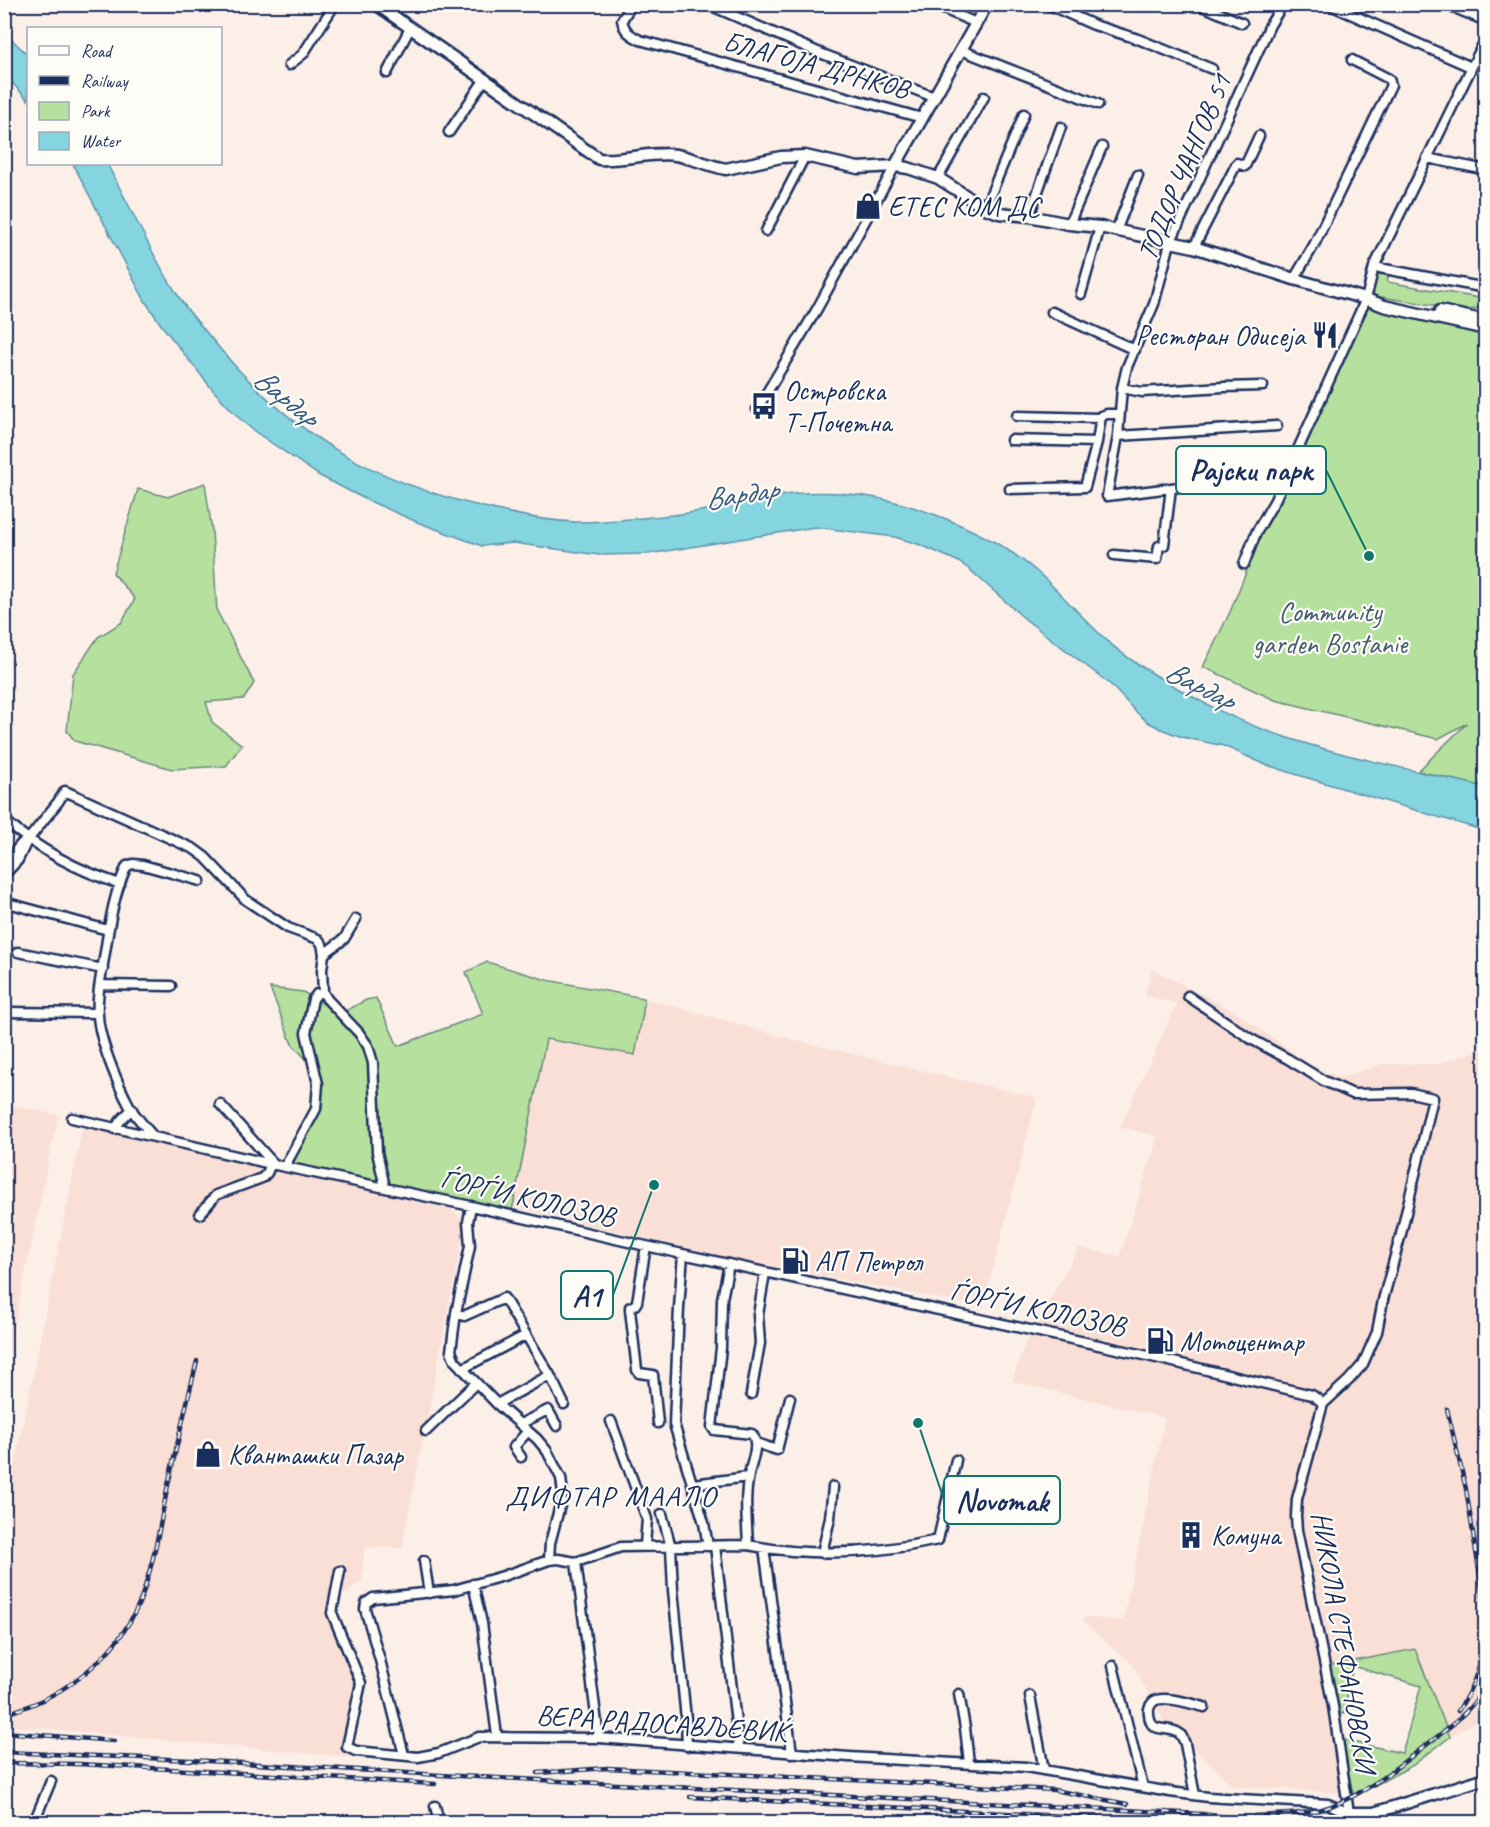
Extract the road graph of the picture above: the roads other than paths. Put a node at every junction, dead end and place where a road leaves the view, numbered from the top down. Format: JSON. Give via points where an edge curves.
{"nodes":[{"id":1,"x":334,"y":4,"type":"edge"},
{"id":2,"x":376,"y":4,"type":"edge"},
{"id":3,"x":632,"y":4,"type":"edge"},
{"id":4,"x":707,"y":4,"type":"edge"},
{"id":5,"x":932,"y":4,"type":"edge"},
{"id":6,"x":987,"y":4,"type":"edge"},
{"id":7,"x":1047,"y":4,"type":"edge"},
{"id":8,"x":1198,"y":4,"type":"edge"},
{"id":9,"x":1283,"y":4,"type":"edge"},
{"id":10,"x":1328,"y":4,"type":"edge"},
{"id":11,"x":1445,"y":4,"type":"edge"},
{"id":12,"x":1485,"y":21,"type":"edge"},
{"id":13,"x":976,"y":23,"type":"junction"},
{"id":14,"x":1242,"y":23,"type":"dead end"},
{"id":15,"x":410,"y":28,"type":"junction"},
{"id":16,"x":1485,"y":38,"type":"edge"},
{"id":17,"x":961,"y":50,"type":"junction"},
{"id":18,"x":1352,"y":60,"type":"dead end"},
{"id":19,"x":289,"y":65,"type":"dead end"},
{"id":20,"x":1471,"y":67,"type":"junction"},
{"id":21,"x":1212,"y":69,"type":"dead end"},
{"id":22,"x":387,"y":73,"type":"dead end"},
{"id":23,"x":485,"y":79,"type":"junction"},
{"id":24,"x":934,"y":97,"type":"junction"},
{"id":25,"x":984,"y":97,"type":"dead end"},
{"id":26,"x":1098,"y":104,"type":"dead end"},
{"id":27,"x":1024,"y":114,"type":"dead end"},
{"id":28,"x":922,"y":118,"type":"junction"},
{"id":29,"x":1061,"y":127,"type":"dead end"},
{"id":30,"x":449,"y":132,"type":"dead end"},
{"id":31,"x":1259,"y":136,"type":"dead end"},
{"id":32,"x":1102,"y":147,"type":"dead end"},
{"id":33,"x":805,"y":156,"type":"junction"},
{"id":34,"x":1427,"y":158,"type":"junction"},
{"id":35,"x":895,"y":166,"type":"junction"},
{"id":36,"x":1485,"y":170,"type":"edge"},
{"id":37,"x":1138,"y":175,"type":"dead end"},
{"id":38,"x":938,"y":178,"type":"junction"},
{"id":39,"x":985,"y":208,"type":"junction"},
{"id":40,"x":1029,"y":216,"type":"junction"},
{"id":41,"x":1068,"y":225,"type":"junction"},
{"id":42,"x":1100,"y":227,"type":"junction"},
{"id":43,"x":766,"y":231,"type":"dead end"},
{"id":44,"x":1116,"y":231,"type":"junction"},
{"id":45,"x":1170,"y":243,"type":"junction"},
{"id":46,"x":1194,"y":247,"type":"junction"},
{"id":47,"x":1374,"y":267,"type":"junction"},
{"id":48,"x":1294,"y":279,"type":"junction"},
{"id":49,"x":1485,"y":288,"type":"edge"},
{"id":50,"x":1082,"y":294,"type":"dead end"},
{"id":51,"x":1366,"y":299,"type":"junction"},
{"id":52,"x":1052,"y":312,"type":"dead end"},
{"id":53,"x":1485,"y":321,"type":"edge"},
{"id":54,"x":1485,"y":329,"type":"edge"},
{"id":55,"x":1135,"y":350,"type":"junction"},
{"id":56,"x":1263,"y":386,"type":"dead end"},
{"id":57,"x":1122,"y":388,"type":"junction"},
{"id":58,"x":757,"y":409,"type":"dead end"},
{"id":59,"x":1119,"y":414,"type":"junction"},
{"id":60,"x":1017,"y":416,"type":"dead end"},
{"id":61,"x":1100,"y":418,"type":"junction"},
{"id":62,"x":1276,"y":426,"type":"dead end"},
{"id":63,"x":1118,"y":436,"type":"junction"},
{"id":64,"x":1011,"y":440,"type":"dead end"},
{"id":65,"x":1097,"y":442,"type":"junction"},
{"id":66,"x":1287,"y":475,"type":"junction"},
{"id":67,"x":1171,"y":488,"type":"junction"},
{"id":68,"x":1010,"y":489,"type":"dead end"},
{"id":69,"x":1114,"y":555,"type":"dead end"},
{"id":70,"x":1244,"y":564,"type":"dead end"},
{"id":71,"x":4,"y":820,"type":"edge"},
{"id":72,"x":28,"y":840,"type":"junction"},
{"id":73,"x":4,"y":864,"type":"edge"},
{"id":74,"x":4,"y":875,"type":"edge"},
{"id":75,"x":200,"y":881,"type":"dead end"},
{"id":76,"x":120,"y":884,"type":"junction"},
{"id":77,"x":4,"y":902,"type":"edge"},
{"id":78,"x":356,"y":919,"type":"dead end"},
{"id":79,"x":108,"y":930,"type":"junction"},
{"id":80,"x":18,"y":952,"type":"dead end"},
{"id":81,"x":324,"y":954,"type":"junction"},
{"id":82,"x":103,"y":969,"type":"junction"},
{"id":83,"x":100,"y":985,"type":"junction"},
{"id":84,"x":171,"y":986,"type":"dead end"},
{"id":85,"x":323,"y":992,"type":"junction"},
{"id":86,"x":1188,"y":996,"type":"dead end"},
{"id":87,"x":4,"y":1012,"type":"edge"},
{"id":88,"x":98,"y":1013,"type":"junction"},
{"id":89,"x":220,"y":1104,"type":"dead end"},
{"id":90,"x":132,"y":1109,"type":"junction"},
{"id":91,"x":72,"y":1118,"type":"dead end"},
{"id":92,"x":115,"y":1129,"type":"junction"},
{"id":93,"x":153,"y":1136,"type":"junction"},
{"id":94,"x":273,"y":1164,"type":"junction"},
{"id":95,"x":285,"y":1166,"type":"junction"},
{"id":96,"x":385,"y":1187,"type":"junction"},
{"id":97,"x":471,"y":1206,"type":"junction"},
{"id":98,"x":200,"y":1214,"type":"dead end"},
{"id":99,"x":646,"y":1246,"type":"junction"},
{"id":100,"x":683,"y":1254,"type":"junction"},
{"id":101,"x":729,"y":1264,"type":"junction"},
{"id":102,"x":765,"y":1273,"type":"junction"},
{"id":103,"x":456,"y":1313,"type":"junction"},
{"id":104,"x":526,"y":1335,"type":"junction"},
{"id":105,"x":462,"y":1369,"type":"junction"},
{"id":106,"x":550,"y":1375,"type":"junction"},
{"id":107,"x":476,"y":1383,"type":"junction"},
{"id":108,"x":751,"y":1394,"type":"dead end"},
{"id":109,"x":790,"y":1398,"type":"dead end"},
{"id":110,"x":497,"y":1404,"type":"junction"},
{"id":111,"x":564,"y":1404,"type":"dead end"},
{"id":112,"x":1323,"y":1404,"type":"junction"},
{"id":113,"x":611,"y":1421,"type":"dead end"},
{"id":114,"x":658,"y":1423,"type":"dead end"},
{"id":115,"x":520,"y":1424,"type":"junction"},
{"id":116,"x":557,"y":1426,"type":"dead end"},
{"id":117,"x":426,"y":1431,"type":"dead end"},
{"id":118,"x":528,"y":1431,"type":"junction"},
{"id":119,"x":756,"y":1443,"type":"junction"},
{"id":120,"x":521,"y":1457,"type":"dead end"},
{"id":121,"x":956,"y":1460,"type":"dead end"},
{"id":122,"x":748,"y":1477,"type":"junction"},
{"id":123,"x":693,"y":1484,"type":"junction"},
{"id":124,"x":833,"y":1487,"type":"dead end"},
{"id":125,"x":662,"y":1514,"type":"dead end"},
{"id":126,"x":645,"y":1545,"type":"junction"},
{"id":127,"x":748,"y":1545,"type":"junction"},
{"id":128,"x":712,"y":1546,"type":"junction"},
{"id":129,"x":670,"y":1547,"type":"junction"},
{"id":130,"x":764,"y":1548,"type":"junction"},
{"id":131,"x":822,"y":1553,"type":"junction"},
{"id":132,"x":549,"y":1560,"type":"junction"},
{"id":133,"x":424,"y":1561,"type":"dead end"},
{"id":134,"x":576,"y":1562,"type":"junction"},
{"id":135,"x":340,"y":1571,"type":"dead end"},
{"id":136,"x":473,"y":1584,"type":"junction"},
{"id":137,"x":429,"y":1593,"type":"junction"},
{"id":138,"x":1113,"y":1666,"type":"dead end"},
{"id":139,"x":959,"y":1694,"type":"dead end"},
{"id":140,"x":1030,"y":1696,"type":"dead end"},
{"id":141,"x":1204,"y":1707,"type":"dead end"},
{"id":142,"x":497,"y":1736,"type":"junction"},
{"id":143,"x":599,"y":1738,"type":"junction"},
{"id":144,"x":687,"y":1746,"type":"junction"},
{"id":145,"x":740,"y":1748,"type":"junction"},
{"id":146,"x":792,"y":1753,"type":"junction"},
{"id":147,"x":404,"y":1755,"type":"junction"},
{"id":148,"x":969,"y":1763,"type":"junction"},
{"id":149,"x":1044,"y":1770,"type":"junction"},
{"id":150,"x":1485,"y":1778,"type":"edge"},
{"id":151,"x":51,"y":1781,"type":"dead end"},
{"id":152,"x":1143,"y":1787,"type":"junction"},
{"id":153,"x":1195,"y":1795,"type":"junction"},
{"id":154,"x":435,"y":1806,"type":"dead end"},
{"id":155,"x":1347,"y":1818,"type":"edge"},
{"id":156,"x":34,"y":1822,"type":"edge"},
{"id":157,"x":439,"y":1822,"type":"edge"},
{"id":158,"x":818,"y":1822,"type":"edge"},
{"id":159,"x":861,"y":1822,"type":"edge"}],
"edges":[{"from":1,"to":19,"type":"street","via":[[303,54]]},
{"from":2,"to":15,"type":"street"},
{"from":3,"to":28,"type":"street","name":"БЛАГОЈА ДРНКОВ","via":[[622,20],[624,29],[640,40]]},
{"from":4,"to":24,"type":"street","name":"БЛАГОЈА ДРНКОВ"},
{"from":5,"to":13,"type":"street"},
{"from":6,"to":13,"type":"street"},
{"from":7,"to":21,"type":"street"},
{"from":8,"to":14,"type":"street"},
{"from":9,"to":45,"type":"street","name":"ТОДОР ЧАНГОВ 51"},
{"from":10,"to":20,"type":"street"},
{"from":11,"to":12,"type":"street"},
{"from":13,"to":17,"type":"street"},
{"from":15,"to":22,"type":"street"},
{"from":15,"to":23,"type":"street"},
{"from":16,"to":20,"type":"street"},
{"from":17,"to":24,"type":"street"},
{"from":17,"to":26,"type":"street"},
{"from":18,"to":48,"type":"street","via":[[1389,80],[1391,85]]},
{"from":20,"to":34,"type":"street"},
{"from":23,"to":30,"type":"street"},
{"from":23,"to":33,"type":"street","via":[[599,159],[674,154],[726,168],[781,156]]},
{"from":24,"to":28,"type":"street"},
{"from":25,"to":38,"type":"street"},
{"from":27,"to":39,"type":"street"},
{"from":28,"to":35,"type":"street"},
{"from":29,"to":40,"type":"street"},
{"from":31,"to":46,"type":"street","via":[[1245,166],[1237,163]]},
{"from":32,"to":41,"type":"street"},
{"from":33,"to":35,"type":"street","via":[[858,168]]},
{"from":33,"to":43,"type":"street"},
{"from":34,"to":36,"type":"street"},
{"from":34,"to":47,"type":"street"},
{"from":35,"to":38,"type":"street"},
{"from":35,"to":58,"type":"street"},
{"from":37,"to":44,"type":"street"},
{"from":38,"to":39,"type":"street"},
{"from":39,"to":40,"type":"street"},
{"from":40,"to":41,"type":"street"},
{"from":41,"to":42,"type":"street"},
{"from":42,"to":44,"type":"street"},
{"from":42,"to":50,"type":"street"},
{"from":44,"to":45,"type":"street"},
{"from":45,"to":46,"type":"street"},
{"from":45,"to":55,"type":"street","name":"ТОДОР ЧАНГОВ 51","via":[[1154,304]]},
{"from":46,"to":48,"type":"street"},
{"from":47,"to":49,"type":"street"},
{"from":47,"to":51,"type":"street"},
{"from":48,"to":51,"type":"street"},
{"from":51,"to":53,"type":"street","via":[[1386,299]]},
{"from":51,"to":54,"type":"street"},
{"from":51,"to":66,"type":"street"},
{"from":52,"to":55,"type":"street"},
{"from":55,"to":57,"type":"street","name":"ТОДОР ЧАНГОВ 51"},
{"from":56,"to":57,"type":"street","via":[[1142,392]]},
{"from":57,"to":59,"type":"street","name":"ТОДОР ЧАНГОВ 51"},
{"from":59,"to":61,"type":"street"},
{"from":59,"to":63,"type":"street","name":"ТОДОР ЧАНГОВ 51"},
{"from":60,"to":61,"type":"street"},
{"from":61,"to":65,"type":"street"},
{"from":62,"to":63,"type":"street"},
{"from":63,"to":67,"type":"street","name":"ТОДОР ЧАНГОВ 51","via":[[1107,496]]},
{"from":64,"to":65,"type":"street"},
{"from":65,"to":68,"type":"street","via":[[1085,487]]},
{"from":66,"to":67,"type":"street","name":"ТОДОР ЧАНГОВ 51"},
{"from":66,"to":70,"type":"street"},
{"from":67,"to":69,"type":"street","via":[[1164,546],[1159,546],[1157,559]]},
{"from":71,"to":72,"type":"street"},
{"from":72,"to":73,"type":"street"},
{"from":72,"to":74,"type":"street","via":[[18,860]]},
{"from":72,"to":76,"type":"street","via":[[77,868]]},
{"from":72,"to":81,"type":"street","via":[[65,791],[194,849],[246,900],[288,928],[318,939]]},
{"from":75,"to":76,"type":"street","via":[[133,864],[127,866]]},
{"from":76,"to":79,"type":"street"},
{"from":77,"to":79,"type":"street"},
{"from":78,"to":81,"type":"street","via":[[344,939]]},
{"from":79,"to":82,"type":"street"},
{"from":80,"to":82,"type":"street"},
{"from":81,"to":85,"type":"street"},
{"from":82,"to":83,"type":"street"},
{"from":83,"to":84,"type":"street"},
{"from":83,"to":88,"type":"street"},
{"from":85,"to":95,"type":"street","via":[[313,999],[306,1033],[318,1084],[316,1109]]},
{"from":85,"to":96,"type":"street","via":[[368,1046],[373,1063],[377,1152]]},
{"from":86,"to":112,"type":"street","via":[[1324,1082],[1353,1094],[1411,1093],[1433,1098],[1371,1349],[1363,1364]]},
{"from":87,"to":88,"type":"street"},
{"from":88,"to":90,"type":"street","via":[[106,1049]]},
{"from":89,"to":94,"type":"street"},
{"from":90,"to":92,"type":"street"},
{"from":90,"to":93,"type":"street"},
{"from":91,"to":92,"type":"street","name":"ЃОРЃИ КОЛОЗОВ"},
{"from":92,"to":93,"type":"street","name":"ЃОРЃИ КОЛОЗОВ"},
{"from":93,"to":94,"type":"street","name":"ЃОРЃИ КОЛОЗОВ"},
{"from":94,"to":95,"type":"street","name":"ЃОРЃИ КОЛОЗОВ"},
{"from":94,"to":98,"type":"street","via":[[262,1178],[216,1195]]},
{"from":95,"to":96,"type":"street","name":"ЃОРЃИ КОЛОЗОВ"},
{"from":96,"to":97,"type":"street","name":"ЃОРЃИ КОЛОЗОВ"},
{"from":97,"to":99,"type":"street","name":"ЃОРЃИ КОЛОЗОВ"},
{"from":97,"to":103,"type":"street","via":[[470,1246]]},
{"from":99,"to":100,"type":"street","name":"ЃОРЃИ КОЛОЗОВ"},
{"from":99,"to":114,"type":"street","via":[[637,1302],[630,1310],[637,1370],[653,1375]]},
{"from":100,"to":101,"type":"street","name":"ЃОРЃИ КОЛОЗОВ"},
{"from":100,"to":123,"type":"street","via":[[674,1424]]},
{"from":101,"to":102,"type":"street","name":"ЃОРЃИ КОЛОЗОВ"},
{"from":101,"to":119,"type":"street","via":[[722,1299],[712,1427],[714,1431],[752,1434]]},
{"from":102,"to":108,"type":"street","via":[[758,1315],[760,1343]]},
{"from":102,"to":112,"type":"street","name":"ЃОРЃИ КОЛОЗОВ","via":[[1092,1343],[1312,1395]]},
{"from":103,"to":104,"type":"street","via":[[464,1316],[504,1298]]},
{"from":103,"to":105,"type":"street","via":[[451,1354]]},
{"from":104,"to":105,"type":"street"},
{"from":104,"to":106,"type":"street"},
{"from":105,"to":107,"type":"street"},
{"from":106,"to":110,"type":"street"},
{"from":106,"to":111,"type":"street"},
{"from":107,"to":110,"type":"street"},
{"from":107,"to":117,"type":"street"},
{"from":109,"to":119,"type":"street","via":[[777,1450]]},
{"from":110,"to":115,"type":"street"},
{"from":112,"to":155,"type":"street","name":"НИКОЛА СТЕФАНОВСКИ","via":[[1297,1499],[1296,1516],[1333,1707]]},
{"from":113,"to":126,"type":"street","via":[[647,1519]]},
{"from":115,"to":116,"type":"street","via":[[548,1410]]},
{"from":115,"to":118,"type":"street"},
{"from":118,"to":120,"type":"street","via":[[514,1447]]},
{"from":118,"to":132,"type":"street","via":[[547,1451],[563,1486]]},
{"from":119,"to":122,"type":"street"},
{"from":121,"to":131,"type":"street","via":[[938,1540],[878,1550]]},
{"from":122,"to":123,"type":"street"},
{"from":122,"to":127,"type":"street"},
{"from":123,"to":128,"type":"street"},
{"from":124,"to":131,"type":"street"},
{"from":125,"to":129,"type":"street"},
{"from":126,"to":129,"type":"street"},
{"from":126,"to":134,"type":"street","via":[[621,1547]]},
{"from":127,"to":128,"type":"street"},
{"from":127,"to":130,"type":"street"},
{"from":128,"to":129,"type":"street"},
{"from":128,"to":145,"type":"street"},
{"from":129,"to":144,"type":"street"},
{"from":130,"to":131,"type":"street"},
{"from":130,"to":146,"type":"street"},
{"from":132,"to":134,"type":"street"},
{"from":132,"to":136,"type":"street"},
{"from":133,"to":137,"type":"street"},
{"from":134,"to":143,"type":"street"},
{"from":135,"to":147,"type":"street","name":"ВЕРА РАДОСАВЉЕВИЌ","via":[[332,1613],[361,1683],[347,1747]]},
{"from":136,"to":137,"type":"street"},
{"from":136,"to":142,"type":"street"},
{"from":137,"to":147,"type":"street","via":[[373,1598],[365,1606]]},
{"from":138,"to":152,"type":"street"},
{"from":139,"to":148,"type":"street"},
{"from":140,"to":149,"type":"street"},
{"from":141,"to":153,"type":"street","via":[[1164,1698],[1151,1703],[1148,1711],[1150,1723],[1156,1728],[1182,1736]]},
{"from":142,"to":143,"type":"street","name":"ВЕРА РАДОСАВЉЕВИЌ"},
{"from":142,"to":147,"type":"street","name":"ВЕРА РАДОСАВЉЕВИЌ","via":[[479,1737],[439,1753]]},
{"from":143,"to":144,"type":"street","name":"ВЕРА РАДОСАВЉЕВИЌ"},
{"from":144,"to":145,"type":"street","name":"ВЕРА РАДОСАВЉЕВИЌ"},
{"from":145,"to":146,"type":"street","name":"ВЕРА РАДОСАВЉЕВИЌ"},
{"from":146,"to":148,"type":"street","name":"ВЕРА РАДОСАВЉЕВИЌ"},
{"from":148,"to":149,"type":"street","name":"ВЕРА РАДОСАВЉЕВИЌ"},
{"from":149,"to":152,"type":"street","name":"ВЕРА РАДОСАВЉЕВИЌ"},
{"from":150,"to":155,"type":"street"},
{"from":151,"to":156,"type":"street"},
{"from":152,"to":153,"type":"street","name":"ВЕРА РАДОСАВЉЕВИЌ"},
{"from":153,"to":155,"type":"street","name":"ВЕРА РАДОСАВЉЕВИЌ","via":[[1328,1804]]},
{"from":154,"to":157,"type":"street"},
{"from":158,"to":159,"type":"street"}]}
